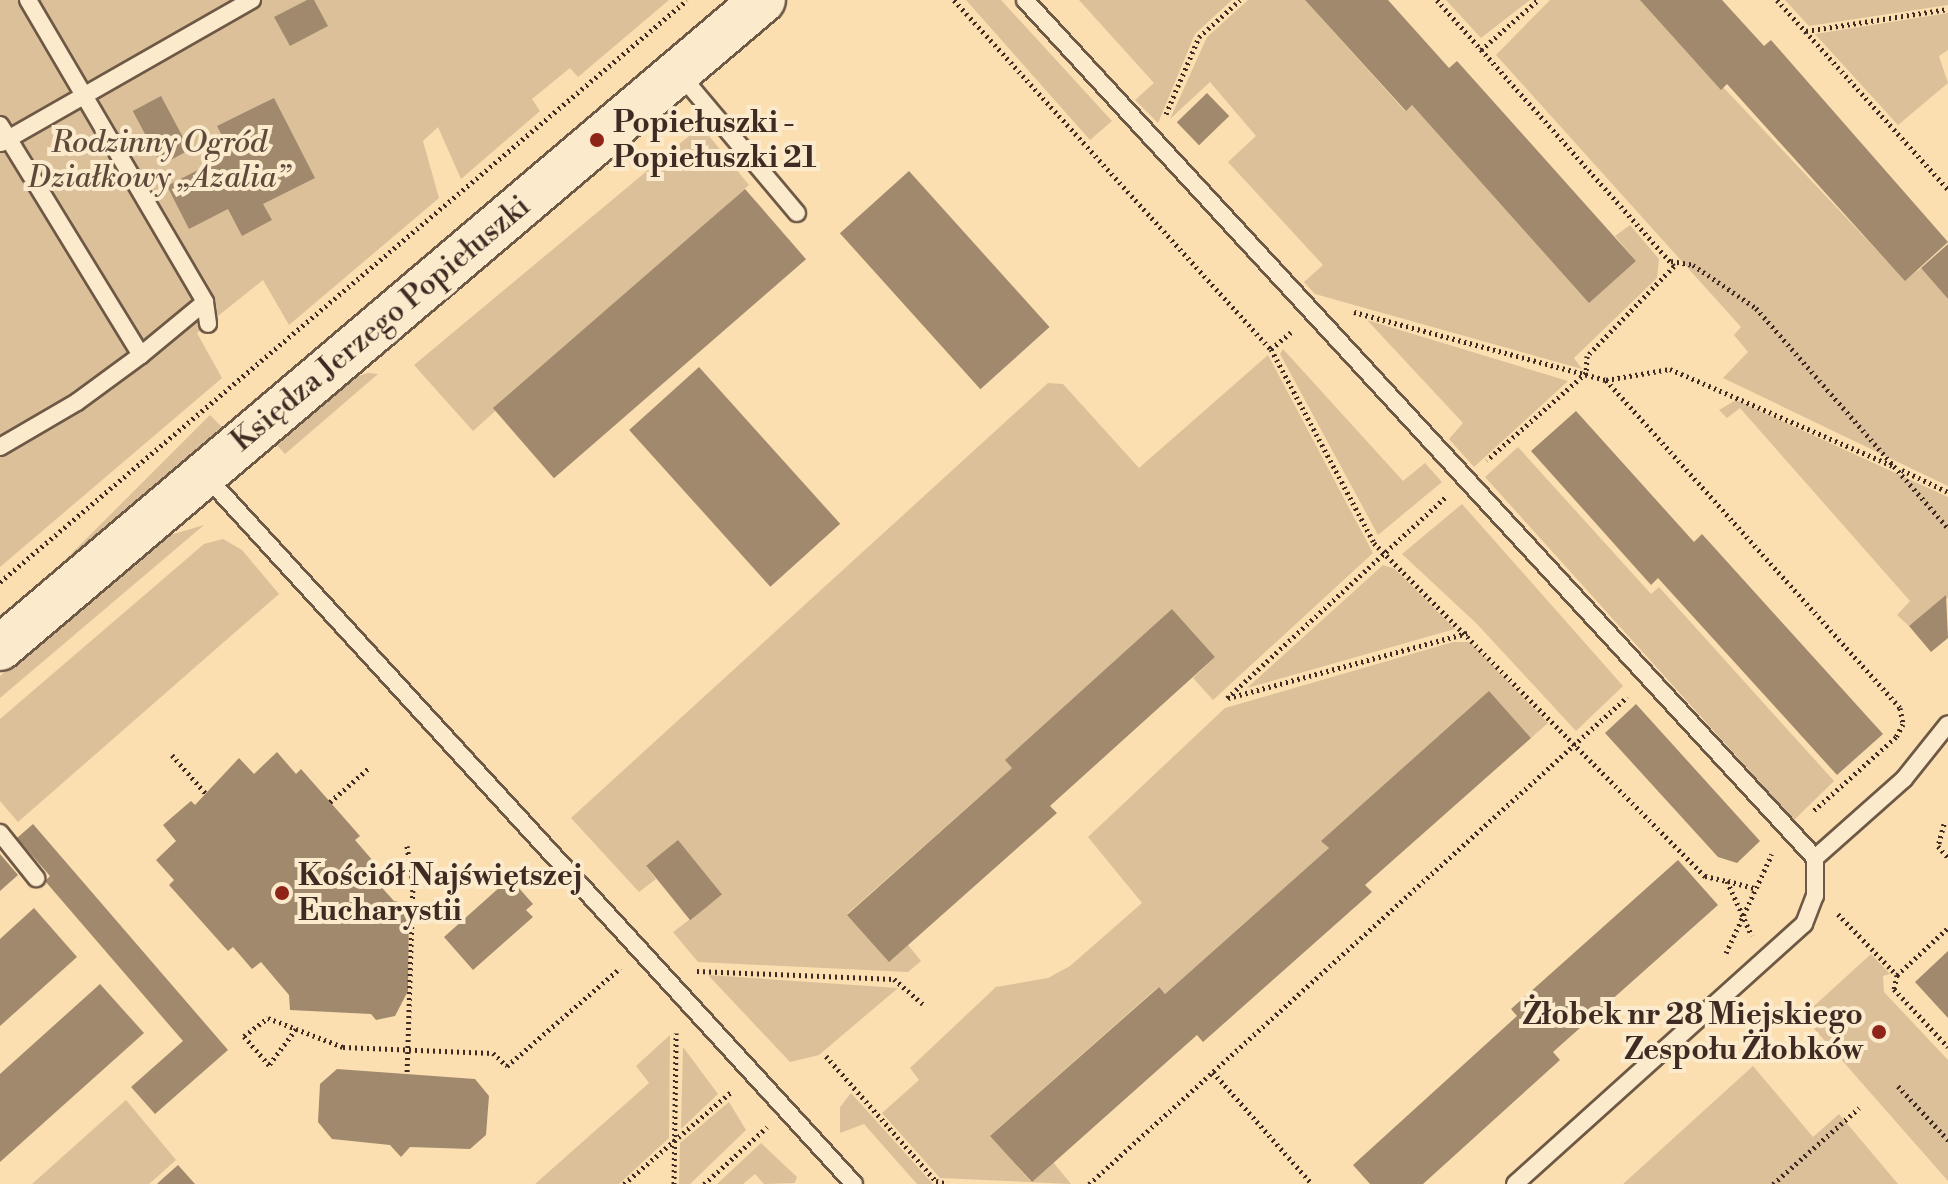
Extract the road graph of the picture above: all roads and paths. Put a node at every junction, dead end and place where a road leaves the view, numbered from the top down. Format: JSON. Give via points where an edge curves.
{"nodes":[{"id":1,"x":28,"y":0,"type":"edge"},
{"id":2,"x":252,"y":0,"type":"edge"},
{"id":3,"x":687,"y":0,"type":"edge"},
{"id":4,"x":763,"y":0,"type":"edge"},
{"id":5,"x":954,"y":0,"type":"edge"},
{"id":6,"x":1025,"y":0,"type":"edge"},
{"id":7,"x":1240,"y":0,"type":"edge"},
{"id":8,"x":1437,"y":0,"type":"edge"},
{"id":9,"x":1538,"y":0,"type":"edge"},
{"id":10,"x":1777,"y":0,"type":"edge"},
{"id":11,"x":1948,"y":9,"type":"edge"},
{"id":12,"x":1805,"y":31,"type":"junction"},
{"id":13,"x":1481,"y":50,"type":"junction"},
{"id":14,"x":678,"y":72,"type":"junction"},
{"id":15,"x":84,"y":95,"type":"junction"},
{"id":16,"x":3,"y":136,"type":"edge"},
{"id":17,"x":1155,"y":142,"type":"junction"},
{"id":18,"x":1948,"y":189,"type":"edge"},
{"id":19,"x":797,"y":213,"type":"dead end"},
{"id":20,"x":205,"y":302,"type":"junction"},
{"id":21,"x":1311,"y":314,"type":"junction"},
{"id":22,"x":208,"y":324,"type":"dead end"},
{"id":23,"x":1271,"y":349,"type":"junction"},
{"id":24,"x":141,"y":355,"type":"junction"},
{"id":25,"x":1606,"y":380,"type":"junction"},
{"id":26,"x":0,"y":447,"type":"edge"},
{"id":27,"x":1897,"y":468,"type":"junction"},
{"id":28,"x":205,"y":475,"type":"junction"},
{"id":29,"x":1948,"y":492,"type":"edge"},
{"id":30,"x":1948,"y":528,"type":"edge"},
{"id":31,"x":0,"y":582,"type":"edge"},
{"id":32,"x":1467,"y":633,"type":"junction"},
{"id":33,"x":0,"y":648,"type":"edge"},
{"id":34,"x":1648,"y":677,"type":"junction"},
{"id":35,"x":1227,"y":698,"type":"dead end"},
{"id":36,"x":1948,"y":724,"type":"edge"},
{"id":37,"x":1578,"y":744,"type":"junction"},
{"id":38,"x":172,"y":755,"type":"dead end"},
{"id":39,"x":370,"y":767,"type":"dead end"},
{"id":40,"x":207,"y":795,"type":"dead end"},
{"id":41,"x":330,"y":802,"type":"dead end"},
{"id":42,"x":1944,"y":824,"type":"dead end"},
{"id":43,"x":1791,"y":831,"type":"junction"},
{"id":44,"x":0,"y":833,"type":"edge"},
{"id":45,"x":407,"y":846,"type":"dead end"},
{"id":46,"x":1815,"y":858,"type":"junction"},
{"id":47,"x":1948,"y":858,"type":"edge"},
{"id":48,"x":36,"y":878,"type":"dead end"},
{"id":49,"x":1727,"y":881,"type":"junction"},
{"id":50,"x":1754,"y":888,"type":"dead end"},
{"id":51,"x":1815,"y":896,"type":"junction"},
{"id":52,"x":1948,"y":928,"type":"edge"},
{"id":53,"x":1764,"y":959,"type":"junction"},
{"id":54,"x":620,"y":968,"type":"dead end"},
{"id":55,"x":697,"y":971,"type":"dead end"},
{"id":56,"x":1897,"y":975,"type":"junction"},
{"id":57,"x":923,"y":1004,"type":"dead end"},
{"id":58,"x":296,"y":1029,"type":"junction"},
{"id":59,"x":676,"y":1031,"type":"dead end"},
{"id":60,"x":1948,"y":1047,"type":"edge"},
{"id":61,"x":408,"y":1050,"type":"junction"},
{"id":62,"x":826,"y":1056,"type":"dead end"},
{"id":63,"x":1213,"y":1072,"type":"junction"},
{"id":64,"x":407,"y":1073,"type":"dead end"},
{"id":65,"x":753,"y":1073,"type":"junction"},
{"id":66,"x":1898,"y":1086,"type":"dead end"},
{"id":67,"x":1859,"y":1108,"type":"dead end"},
{"id":68,"x":785,"y":1110,"type":"junction"},
{"id":69,"x":674,"y":1140,"type":"junction"},
{"id":70,"x":1948,"y":1140,"type":"edge"},
{"id":71,"x":624,"y":1184,"type":"edge"},
{"id":72,"x":674,"y":1184,"type":"edge"},
{"id":73,"x":704,"y":1184,"type":"edge"},
{"id":74,"x":854,"y":1184,"type":"edge"},
{"id":75,"x":948,"y":1184,"type":"edge"},
{"id":76,"x":1089,"y":1184,"type":"edge"},
{"id":77,"x":1312,"y":1184,"type":"edge"},
{"id":78,"x":1515,"y":1184,"type":"edge"},
{"id":79,"x":1773,"y":1184,"type":"edge"}],
"edges":[{"from":1,"to":15,"type":"lane"},
{"from":2,"to":15,"type":"lane"},
{"from":3,"to":31,"type":"path"},
{"from":4,"to":14,"type":"street","name":"Księdza Jerzego Popiełuszki"},
{"from":5,"to":23,"type":"path"},
{"from":6,"to":17,"type":"lane"},
{"from":7,"to":17,"type":"path","via":[[1199,37]]},
{"from":8,"to":13,"type":"path"},
{"from":9,"to":13,"type":"path"},
{"from":10,"to":12,"type":"path"},
{"from":11,"to":12,"type":"path"},
{"from":12,"to":18,"type":"path"},
{"from":13,"to":27,"type":"path","via":[[1672,263],[1693,265],[1756,308]]},
{"from":14,"to":19,"type":"lane"},
{"from":14,"to":28,"type":"street","name":"Księdza Jerzego Popiełuszki"},
{"from":15,"to":16,"type":"lane"},
{"from":15,"to":20,"type":"lane"},
{"from":16,"to":24,"type":"lane"},
{"from":17,"to":21,"type":"lane"},
{"from":20,"to":22,"type":"lane"},
{"from":20,"to":24,"type":"lane"},
{"from":21,"to":23,"type":"path"},
{"from":21,"to":25,"type":"path","via":[[1324,304]]},
{"from":21,"to":34,"type":"lane"},
{"from":23,"to":32,"type":"path","via":[[1374,543]]},
{"from":24,"to":26,"type":"lane","via":[[77,402]]},
{"from":25,"to":27,"type":"path","via":[[1670,369]]},
{"from":25,"to":43,"type":"path","via":[[1900,708],[1903,724],[1896,737]]},
{"from":27,"to":29,"type":"path"},
{"from":27,"to":30,"type":"path"},
{"from":28,"to":33,"type":"street","name":"Księdza Jerzego Popiełuszki"},
{"from":28,"to":65,"type":"lane"},
{"from":32,"to":35,"type":"path"},
{"from":32,"to":37,"type":"path"},
{"from":34,"to":37,"type":"path"},
{"from":34,"to":43,"type":"lane"},
{"from":36,"to":46,"type":"lane","via":[[1904,779]]},
{"from":37,"to":49,"type":"path","via":[[1705,876]]},
{"from":37,"to":63,"type":"path"},
{"from":38,"to":40,"type":"path"},
{"from":39,"to":41,"type":"path"},
{"from":42,"to":47,"type":"path","via":[[1938,846]]},
{"from":43,"to":46,"type":"lane"},
{"from":44,"to":48,"type":"lane"},
{"from":45,"to":61,"type":"path","via":[[413,884]]},
{"from":46,"to":51,"type":"lane"},
{"from":49,"to":50,"type":"path"},
{"from":49,"to":53,"type":"path"},
{"from":51,"to":53,"type":"lane","via":[[1804,924]]},
{"from":51,"to":56,"type":"path"},
{"from":52,"to":56,"type":"path"},
{"from":53,"to":78,"type":"lane"},
{"from":54,"to":61,"type":"path","via":[[507,1066],[493,1053]]},
{"from":55,"to":57,"type":"path","via":[[894,979]]},
{"from":56,"to":60,"type":"path","via":[[1894,989]]},
{"from":58,"to":58,"type":"path","via":[[268,1018],[244,1036],[269,1065]]},
{"from":58,"to":61,"type":"path","via":[[343,1047]]},
{"from":59,"to":69,"type":"path"},
{"from":61,"to":64,"type":"path"},
{"from":62,"to":75,"type":"path","via":[[936,1181]]},
{"from":63,"to":76,"type":"path"},
{"from":63,"to":77,"type":"path"},
{"from":65,"to":68,"type":"lane"},
{"from":65,"to":69,"type":"path"},
{"from":66,"to":70,"type":"path"},
{"from":67,"to":79,"type":"path"},
{"from":68,"to":73,"type":"path"},
{"from":68,"to":74,"type":"lane"},
{"from":69,"to":71,"type":"path"},
{"from":69,"to":72,"type":"path"}]}
